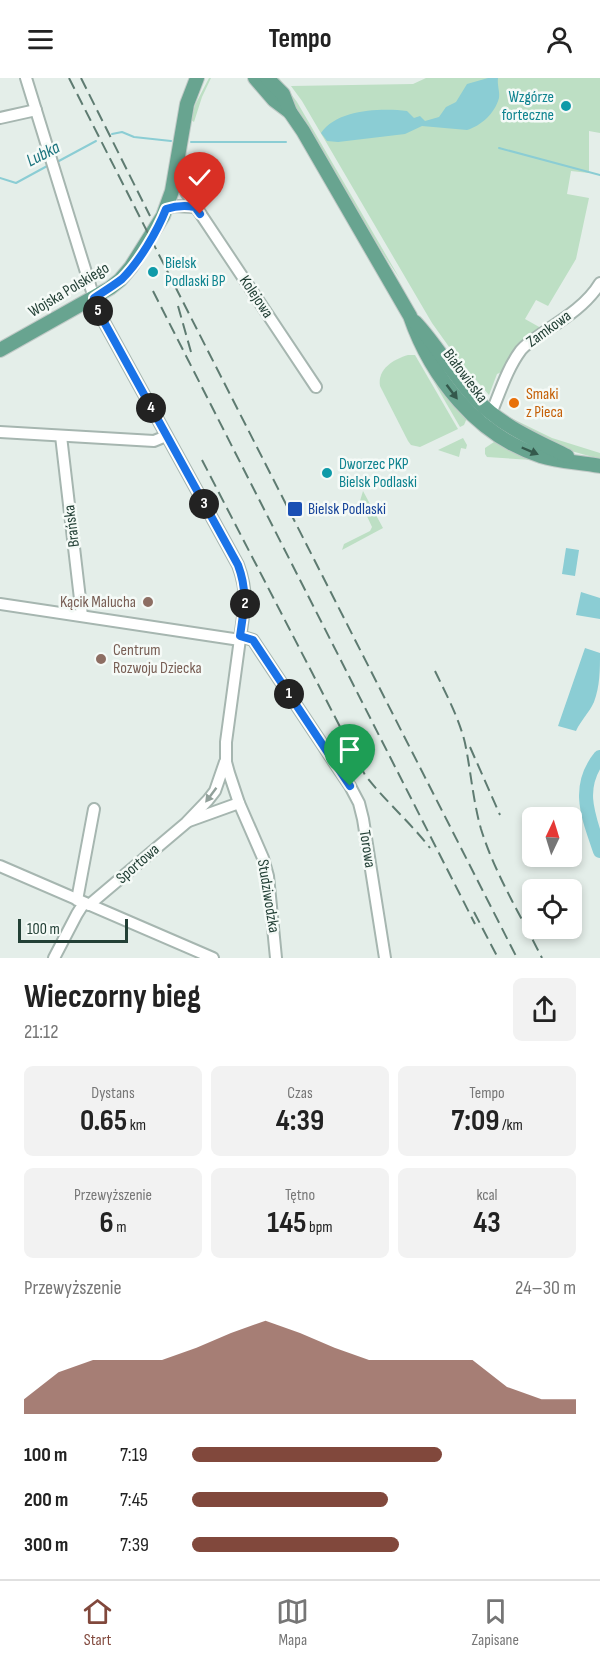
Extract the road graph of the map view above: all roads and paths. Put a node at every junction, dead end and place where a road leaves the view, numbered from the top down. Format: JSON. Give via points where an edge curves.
{"nodes":[{"id":1,"x":26,"y":78,"type":"edge"},
{"id":2,"x":255,"y":78,"type":"edge"},
{"id":3,"x":267,"y":78,"type":"edge"},
{"id":4,"x":198,"y":81,"type":"edge"},
{"id":5,"x":36,"y":110,"type":"junction"},
{"id":6,"x":290,"y":112,"type":"junction"},
{"id":7,"x":0,"y":118,"type":"edge"},
{"id":8,"x":174,"y":181,"type":"junction"},
{"id":9,"x":195,"y":207,"type":"junction"},
{"id":10,"x":166,"y":209,"type":"junction"},
{"id":11,"x":600,"y":283,"type":"edge"},
{"id":12,"x":94,"y":298,"type":"junction"},
{"id":13,"x":0,"y":350,"type":"edge"},
{"id":14,"x":316,"y":387,"type":"dead end"},
{"id":15,"x":488,"y":420,"type":"junction"},
{"id":16,"x":0,"y":432,"type":"edge"},
{"id":17,"x":61,"y":436,"type":"junction"},
{"id":18,"x":166,"y":436,"type":"junction"},
{"id":19,"x":600,"y":466,"type":"edge"},
{"id":20,"x":0,"y":604,"type":"edge"},
{"id":21,"x":82,"y":616,"type":"junction"},
{"id":22,"x":240,"y":638,"type":"junction"},
{"id":23,"x":225,"y":762,"type":"junction"},
{"id":24,"x":239,"y":803,"type":"junction"},
{"id":25,"x":94,"y":809,"type":"dead end"},
{"id":26,"x":186,"y":823,"type":"junction"},
{"id":27,"x":0,"y":866,"type":"edge"},
{"id":28,"x":84,"y":903,"type":"junction"},
{"id":29,"x":54,"y":958,"type":"edge"},
{"id":30,"x":213,"y":958,"type":"edge"},
{"id":31,"x":276,"y":958,"type":"edge"},
{"id":32,"x":385,"y":958,"type":"edge"}],
"edges":[{"from":1,"to":5,"type":"street","name":"Sportowa"},
{"from":2,"to":6,"type":"main road","name":"Białowieska"},
{"from":3,"to":6,"type":"main road","name":"Białowieska","via":[[283,94]]},
{"from":4,"to":8,"type":"main road","name":"Wojska Polskiego","via":[[187,104]]},
{"from":5,"to":7,"type":"street"},
{"from":5,"to":12,"type":"street","name":"Sportowa"},
{"from":6,"to":15,"type":"main road","name":"Białowieska","via":[[410,316],[477,400]]},
{"from":8,"to":9,"type":"street","name":"Kolejowa","via":[[182,186]]},
{"from":8,"to":10,"type":"main road","name":"Wojska Polskiego"},
{"from":9,"to":10,"type":"street"},
{"from":9,"to":14,"type":"street","name":"Kolejowa"},
{"from":10,"to":12,"type":"main road","name":"Wojska Polskiego","via":[[126,274]]},
{"from":11,"to":15,"type":"street","name":"Zamkowa","via":[[583,304],[522,349]]},
{"from":12,"to":13,"type":"main road","name":"Wojska Polskiego"},
{"from":12,"to":18,"type":"street","name":"Sportowa"},
{"from":15,"to":19,"type":"main road","name":"Białowieska","via":[[519,446],[542,456]]},
{"from":16,"to":17,"type":"street"},
{"from":17,"to":18,"type":"street","via":[[154,441]]},
{"from":17,"to":21,"type":"street","name":"Brańska"},
{"from":18,"to":22,"type":"street","name":"Sportowa","via":[[243,578],[245,602]]},
{"from":20,"to":21,"type":"street"},
{"from":21,"to":22,"type":"street"},
{"from":22,"to":23,"type":"street","name":"Sportowa"},
{"from":22,"to":32,"type":"street","name":"Torowa","via":[[253,640],[359,803]]},
{"from":23,"to":24,"type":"street","name":"Sportowa"},
{"from":23,"to":26,"type":"street","name":"Sportowa","one_way":true,"via":[[215,792]]},
{"from":24,"to":26,"type":"street","name":"Sportowa"},
{"from":24,"to":31,"type":"street","name":"Studziwodzka","via":[[268,876]]},
{"from":25,"to":28,"type":"street"},
{"from":26,"to":28,"type":"street","name":"Sportowa"},
{"from":27,"to":28,"type":"street"},
{"from":28,"to":29,"type":"street","name":"Sportowa"},
{"from":28,"to":30,"type":"street"}]}
